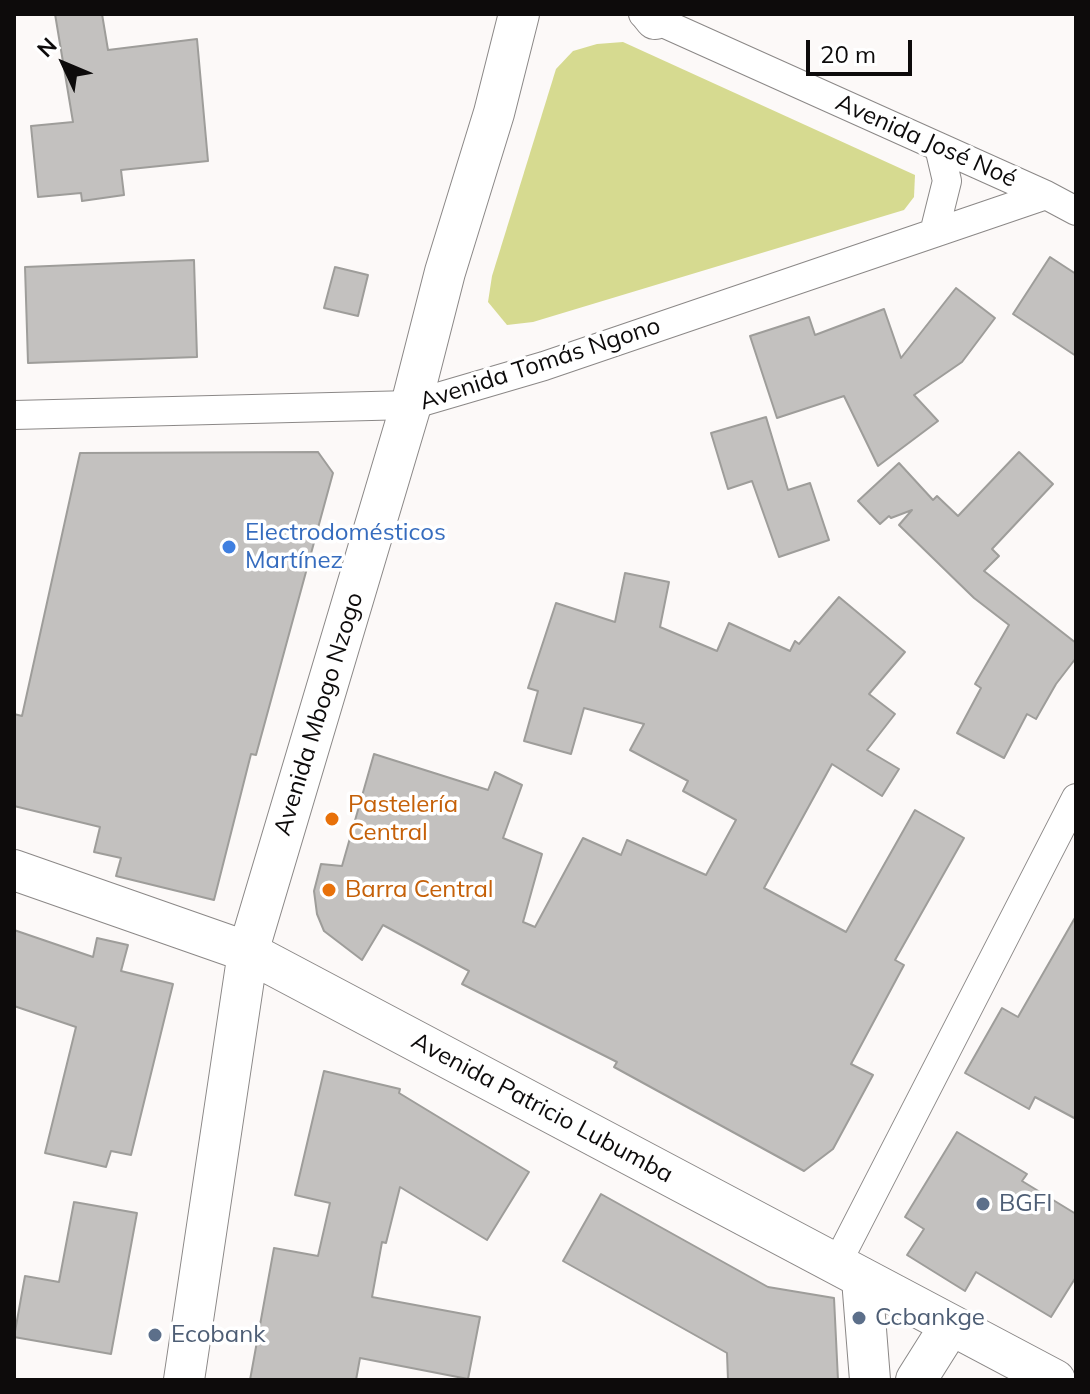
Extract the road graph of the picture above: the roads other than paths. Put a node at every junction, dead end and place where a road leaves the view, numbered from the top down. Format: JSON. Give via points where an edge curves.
{"nodes":[{"id":1,"x":519,"y":14,"type":"edge"},
{"id":2,"x":650,"y":16,"type":"edge"},
{"id":3,"x":939,"y":147,"type":"junction"},
{"id":4,"x":1046,"y":195,"type":"junction"},
{"id":5,"x":1076,"y":211,"type":"edge"},
{"id":6,"x":934,"y":233,"type":"junction"},
{"id":7,"x":411,"y":405,"type":"junction"},
{"id":8,"x":14,"y":415,"type":"edge"},
{"id":9,"x":1076,"y":798,"type":"edge"},
{"id":10,"x":14,"y":870,"type":"edge"},
{"id":11,"x":248,"y":952,"type":"junction"},
{"id":12,"x":849,"y":1272,"type":"junction"},
{"id":13,"x":950,"y":1326,"type":"junction"},
{"id":14,"x":184,"y":1380,"type":"edge"},
{"id":15,"x":870,"y":1380,"type":"edge"},
{"id":16,"x":916,"y":1380,"type":"edge"},
{"id":17,"x":1055,"y":1380,"type":"edge"}],
"edges":[{"from":1,"to":7,"type":"main road","name":"Avenida Mbogo Nzogo"},
{"from":2,"to":3,"type":"street","name":"Avenida José Noé"},
{"from":3,"to":4,"type":"street","name":"Avenida José Noé"},
{"from":3,"to":6,"type":"street","via":[[947,181]]},
{"from":4,"to":5,"type":"street","name":"Avenida José Noé"},
{"from":4,"to":6,"type":"street","name":"Avenida Tomás Ngono"},
{"from":6,"to":7,"type":"street","name":"Avenida Tomás Ngono","via":[[544,366]]},
{"from":7,"to":8,"type":"street","name":"Avenida Tomás Ngono"},
{"from":7,"to":11,"type":"main road","name":"Avenida Mbogo Nzogo"},
{"from":9,"to":12,"type":"street"},
{"from":10,"to":11,"type":"main road","name":"Avenida Patricio Lubumba"},
{"from":11,"to":12,"type":"main road","name":"Avenida Patricio Lubumba"},
{"from":11,"to":14,"type":"main road","name":"Avenida Mbogo Nzogo"},
{"from":12,"to":13,"type":"main road","name":"Avenida Patricio Lubumba"},
{"from":12,"to":15,"type":"main road"},
{"from":13,"to":16,"type":"main road"},
{"from":13,"to":17,"type":"main road","name":"Avenida Patricio Lubumba"}]}
